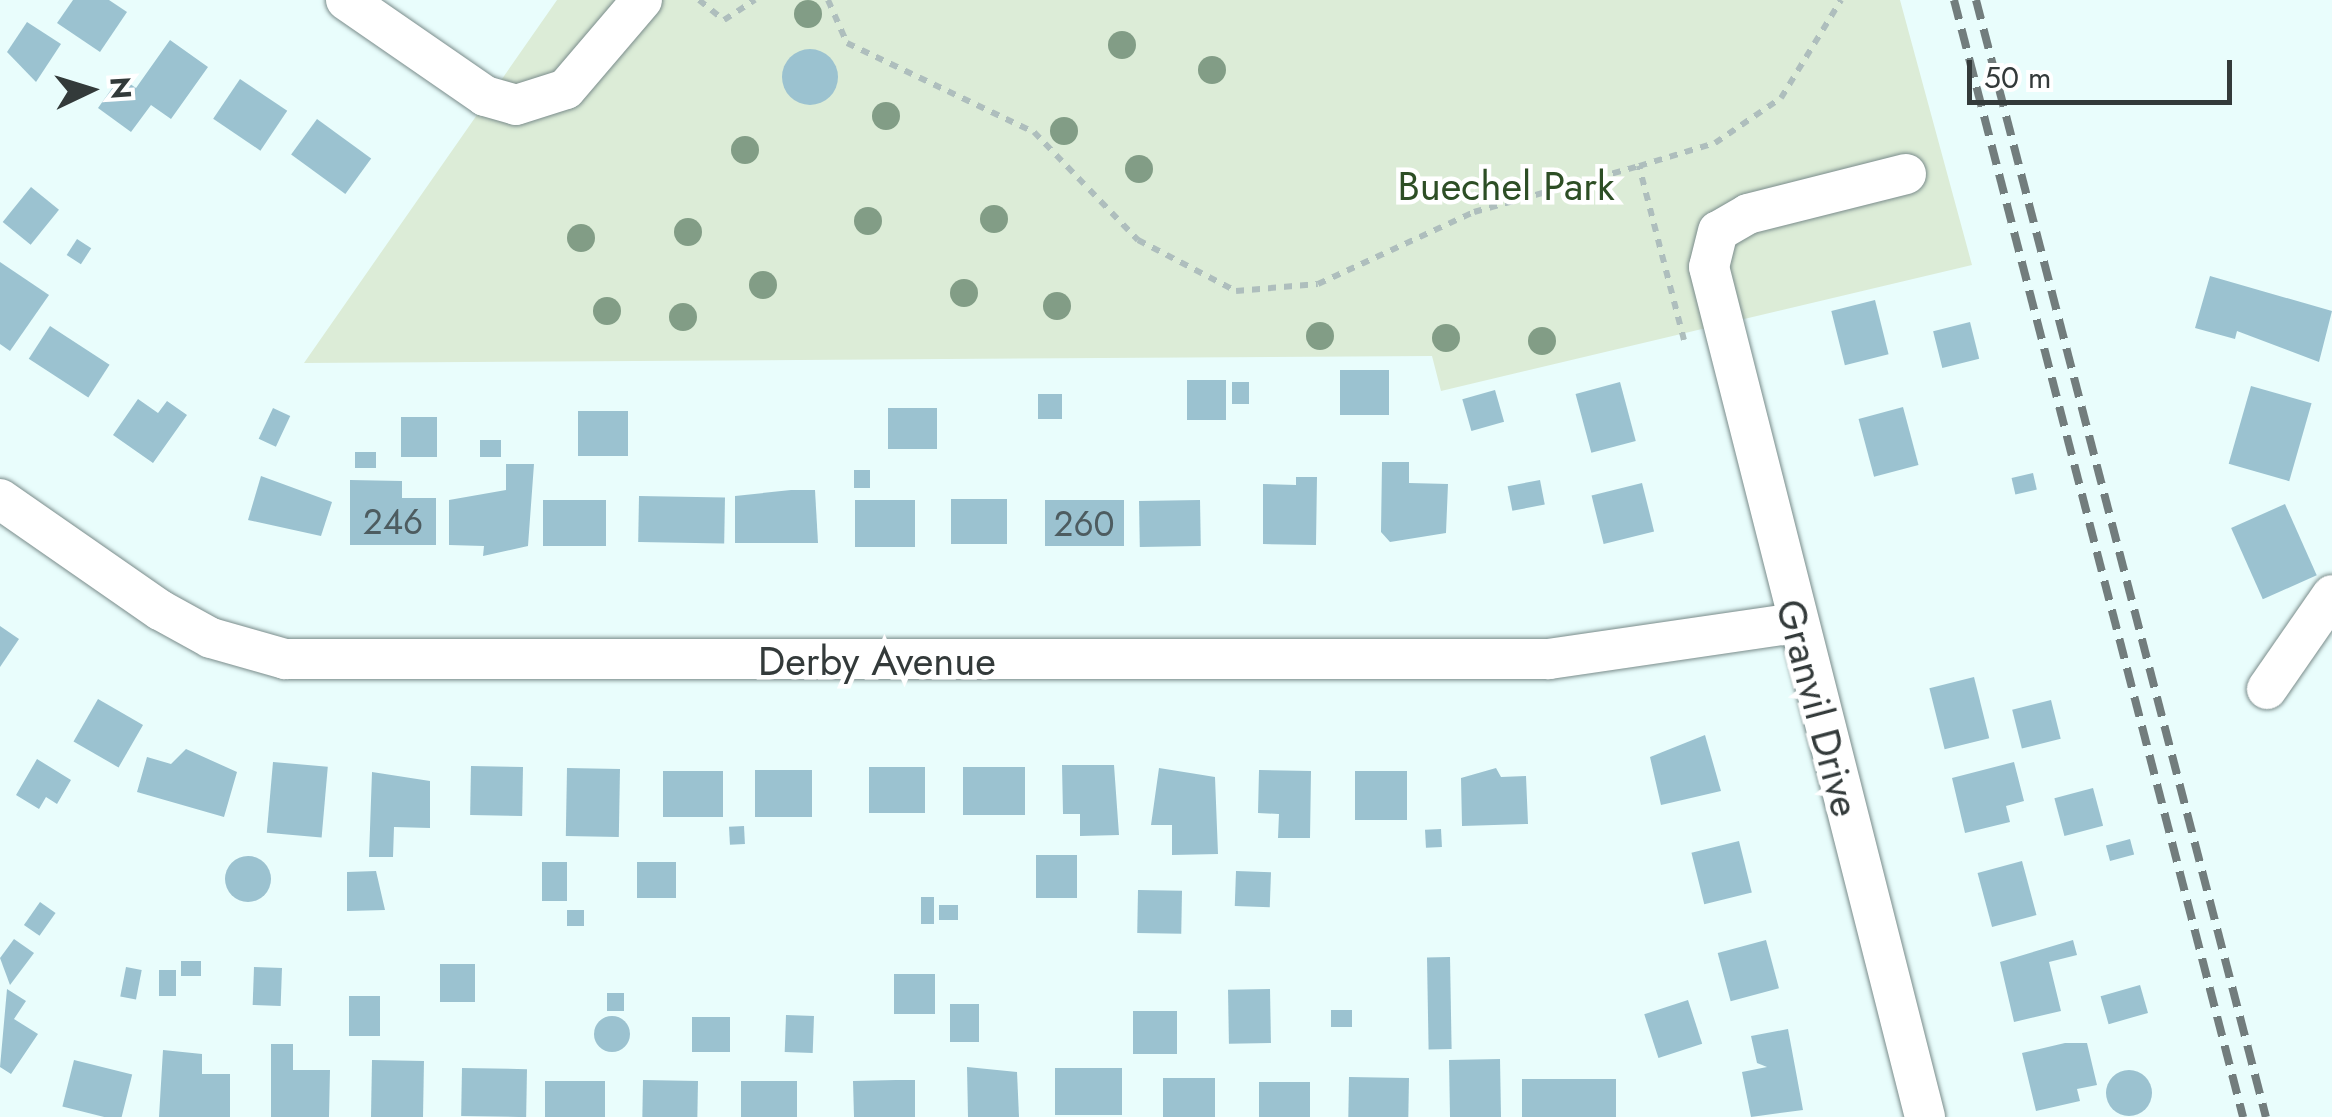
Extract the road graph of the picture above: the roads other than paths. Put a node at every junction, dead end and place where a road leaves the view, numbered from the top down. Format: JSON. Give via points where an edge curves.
{"nodes":[{"id":1,"x":346,"y":0,"type":"edge"},
{"id":2,"x":642,"y":0,"type":"edge"},
{"id":3,"x":1906,"y":174,"type":"dead end"},
{"id":4,"x":0,"y":499,"type":"edge"},
{"id":5,"x":2332,"y":595,"type":"edge"},
{"id":6,"x":1796,"y":623,"type":"junction"},
{"id":7,"x":2267,"y":689,"type":"dead end"},
{"id":8,"x":1925,"y":1117,"type":"edge"}],
"edges":[{"from":1,"to":2,"type":"street","via":[[484,96],[516,105],[566,89]]},
{"from":3,"to":6,"type":"street","name":"Granvil Drive","via":[[1748,214],[1718,231],[1714,298]]},
{"from":4,"to":6,"type":"street","name":"Derby Avenue","via":[[160,610],[211,638],[285,659],[1549,659]]},
{"from":5,"to":7,"type":"street"},
{"from":6,"to":8,"type":"street","name":"Granvil Drive"}]}
